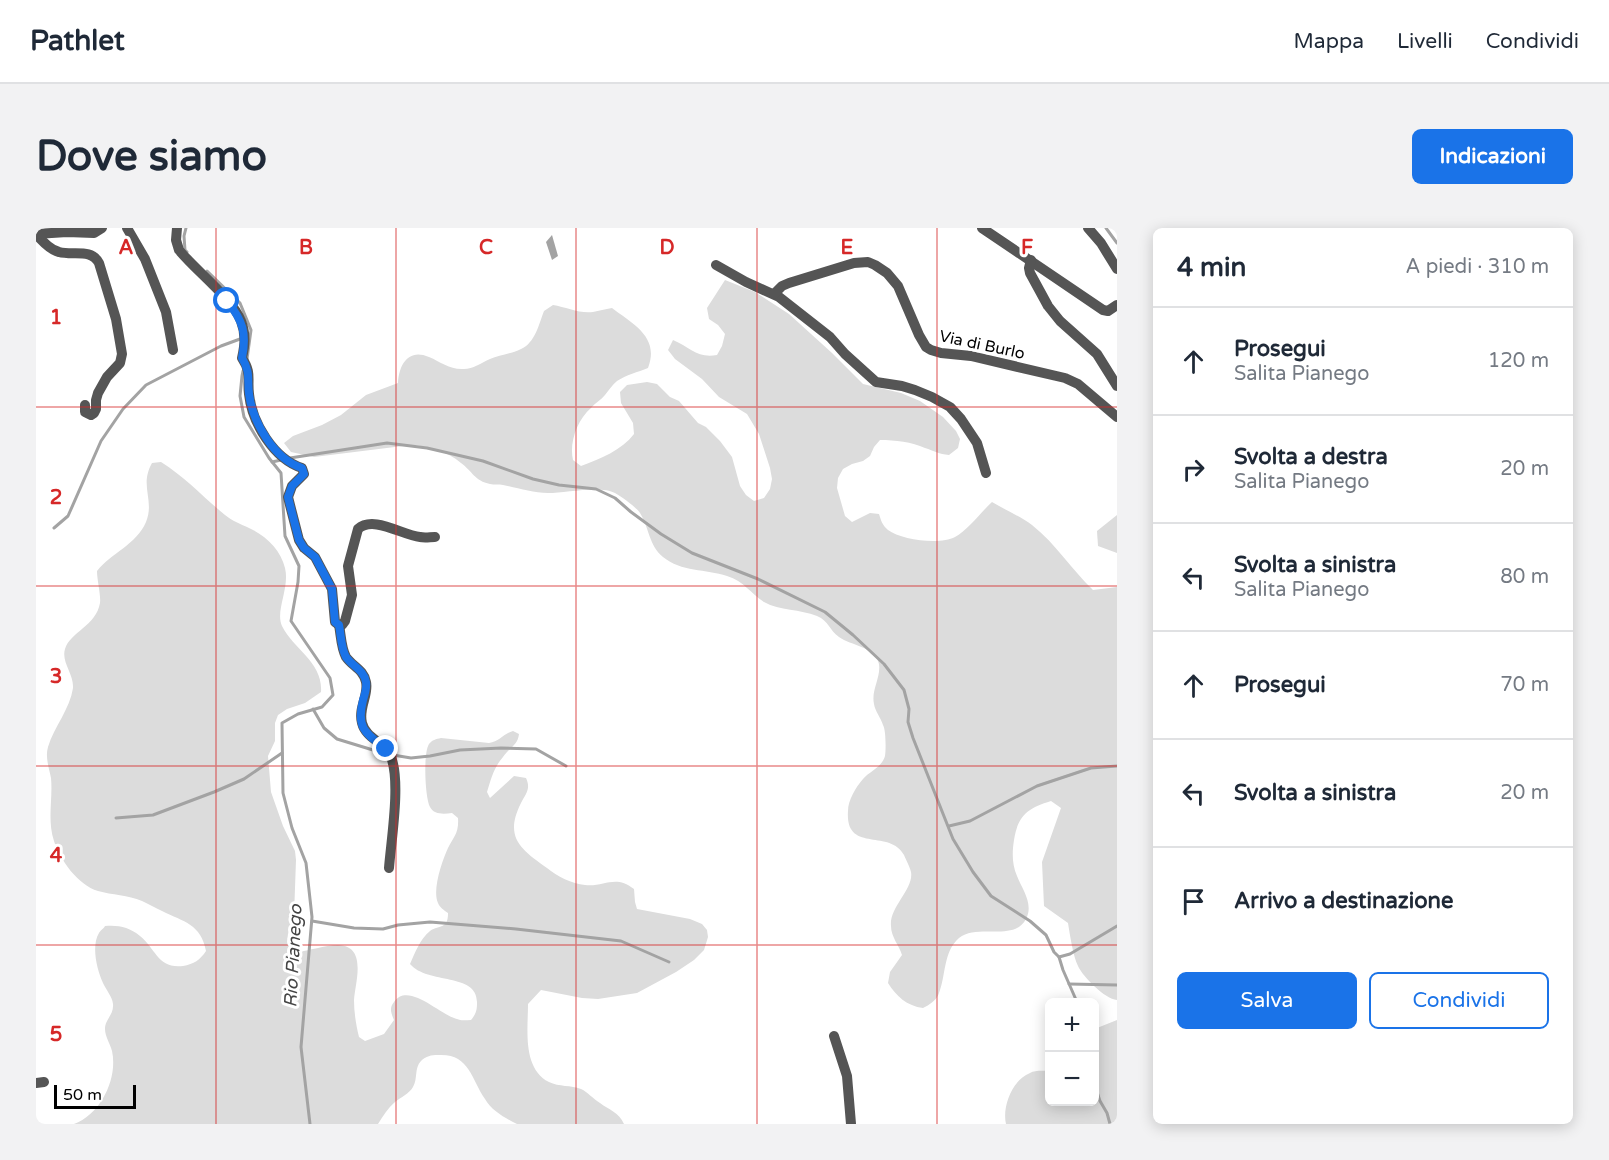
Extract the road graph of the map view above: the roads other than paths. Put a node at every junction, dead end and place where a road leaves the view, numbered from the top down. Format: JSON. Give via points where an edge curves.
{"nodes":[{"id":1,"x":102,"y":228,"type":"edge"},
{"id":2,"x":127,"y":228,"type":"edge"},
{"id":3,"x":177,"y":228,"type":"edge"},
{"id":4,"x":982,"y":228,"type":"edge"},
{"id":5,"x":1088,"y":228,"type":"edge"},
{"id":6,"x":1031,"y":260,"type":"junction"},
{"id":7,"x":716,"y":265,"type":"dead end"},
{"id":8,"x":1117,"y":269,"type":"edge"},
{"id":9,"x":774,"y":294,"type":"junction"},
{"id":10,"x":1117,"y":305,"type":"edge"},
{"id":11,"x":173,"y":350,"type":"dead end"},
{"id":12,"x":1117,"y":386,"type":"edge"},
{"id":13,"x":86,"y":405,"type":"dead end"},
{"id":14,"x":1117,"y":417,"type":"edge"},
{"id":15,"x":986,"y":473,"type":"dead end"},
{"id":16,"x":435,"y":537,"type":"dead end"},
{"id":17,"x":339,"y":625,"type":"junction"},
{"id":18,"x":389,"y":868,"type":"dead end"},
{"id":19,"x":834,"y":1035,"type":"dead end"},
{"id":20,"x":851,"y":1124,"type":"edge"}],
"edges":[{"from":1,"to":13,"type":"street","via":[[94,233],[36,234],[56,251],[95,257],[116,319],[120,363],[107,377],[94,413],[85,412]]},
{"from":2,"to":11,"type":"street","via":[[145,259],[166,312]]},
{"from":3,"to":17,"type":"street","via":[[179,250],[241,322],[252,412],[278,453],[302,468],[304,474],[288,497],[304,548],[315,557],[332,589],[335,622]]},
{"from":4,"to":6,"type":"street"},
{"from":5,"to":8,"type":"street"},
{"from":6,"to":10,"type":"street","via":[[1102,310]]},
{"from":6,"to":12,"type":"street","via":[[1030,273],[1048,306],[1097,354]]},
{"from":7,"to":9,"type":"street"},
{"from":9,"to":14,"type":"street","name":"Via di Burlo","via":[[789,283],[868,262],[887,273],[898,286],[926,347],[1065,378]]},
{"from":9,"to":15,"type":"street","via":[[830,337],[876,382],[915,390],[950,407],[978,443]]},
{"from":16,"to":17,"type":"street","via":[[416,537],[369,523],[361,526],[348,566],[352,595],[345,621]]},
{"from":17,"to":18,"type":"street","via":[[345,655],[366,681],[360,714],[362,726],[392,759],[395,781]]},
{"from":19,"to":20,"type":"street","via":[[847,1076]]}]}
